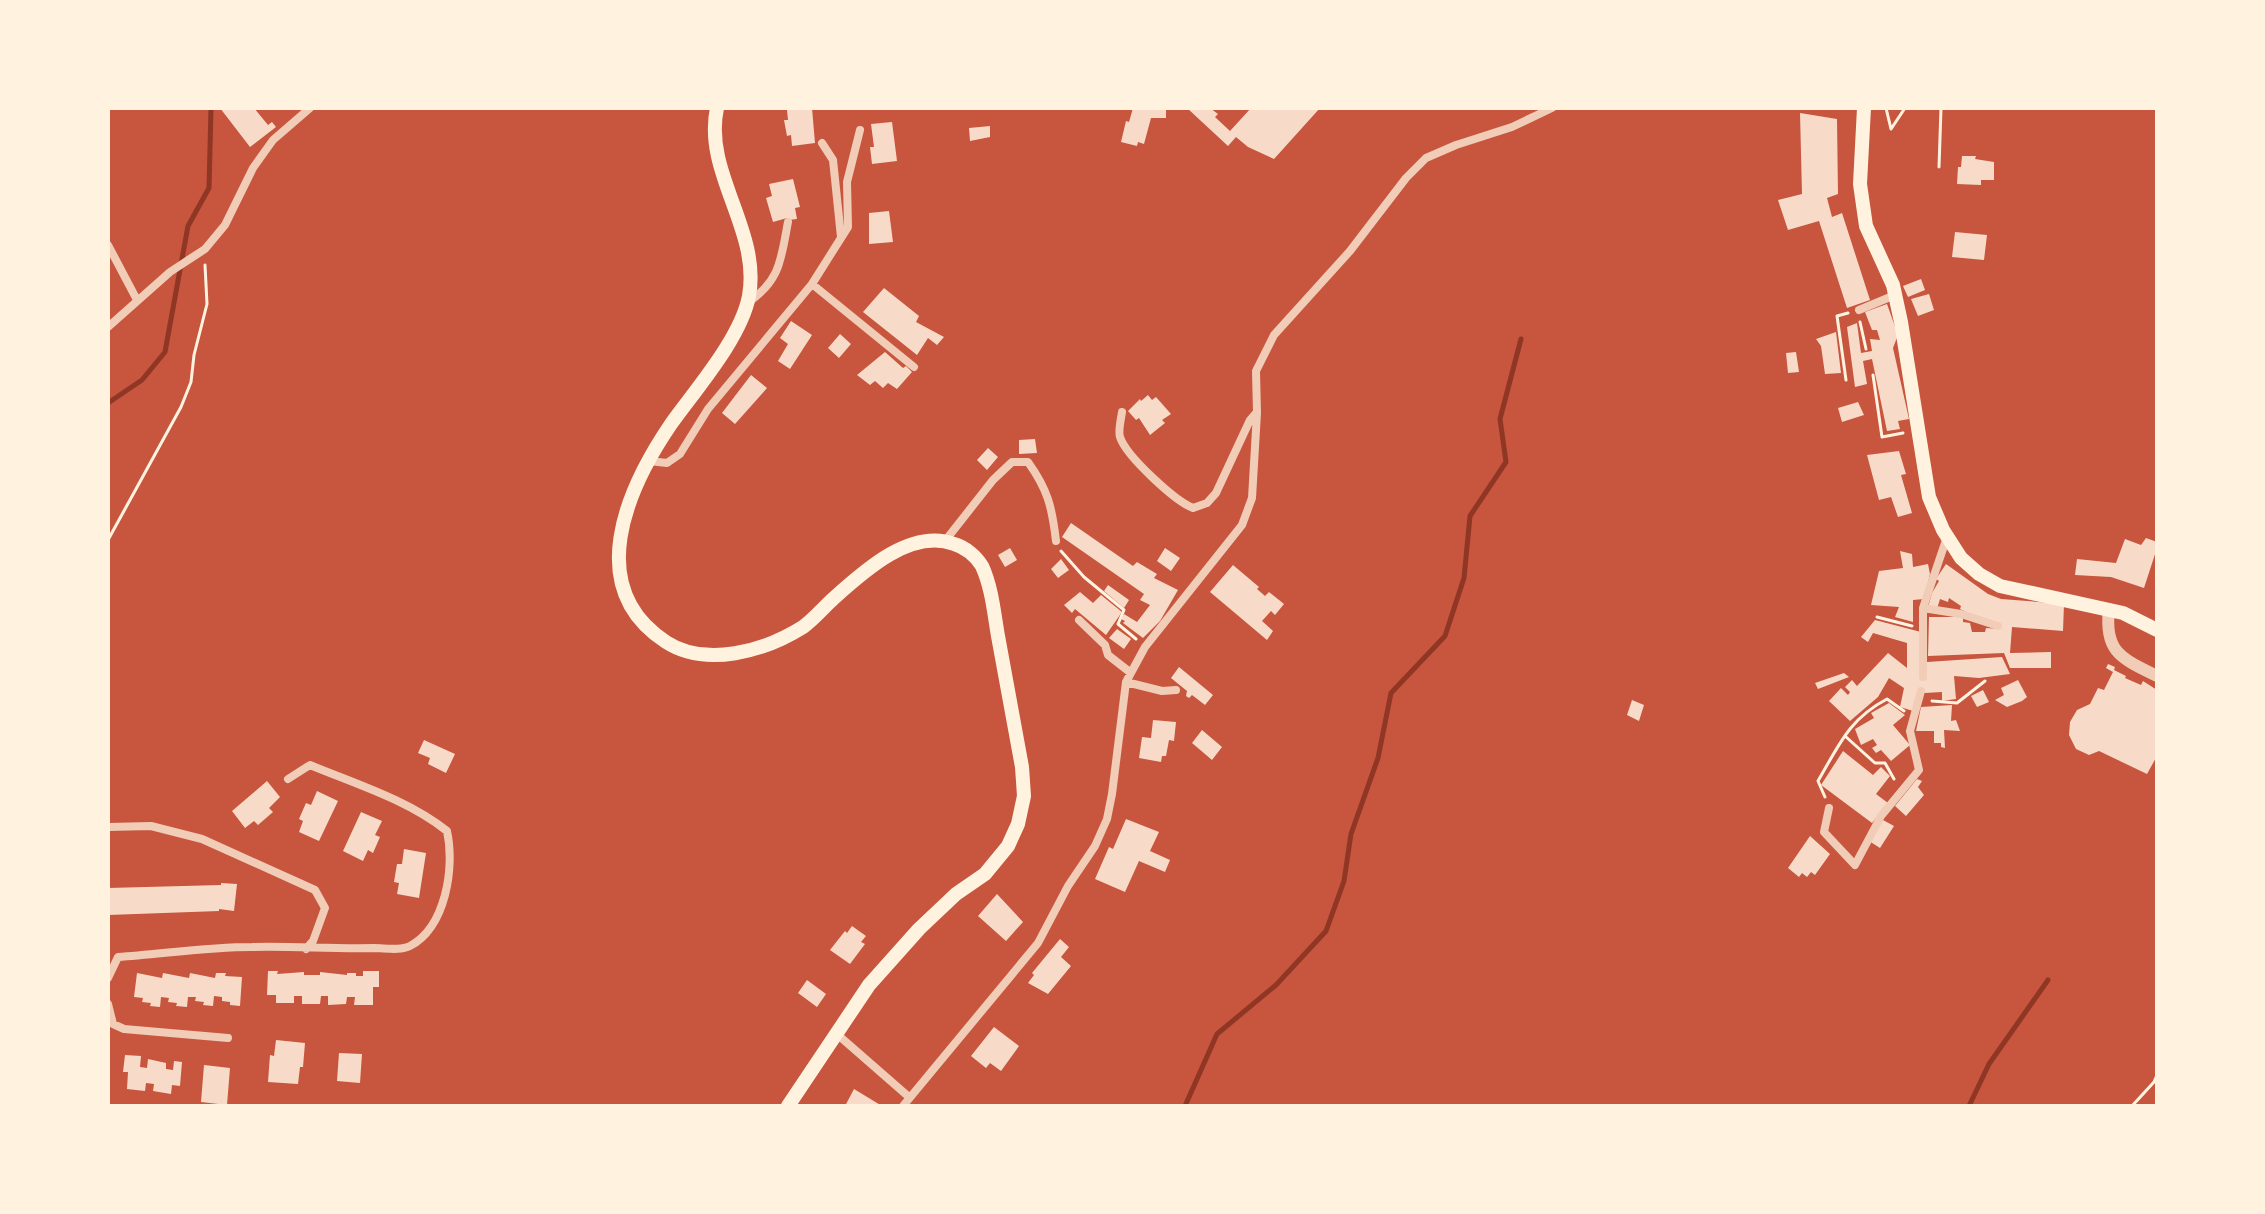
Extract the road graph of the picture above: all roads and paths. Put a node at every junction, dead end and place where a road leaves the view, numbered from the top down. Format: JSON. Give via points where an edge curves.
{"nodes":[{"id":1,"x":310,"y":108,"type":"edge"},
{"id":2,"x":717,"y":108,"type":"edge"},
{"id":3,"x":1552,"y":108,"type":"edge"},
{"id":4,"x":1864,"y":108,"type":"edge"},
{"id":5,"x":1886,"y":108,"type":"edge"},
{"id":6,"x":1905,"y":108,"type":"edge"},
{"id":7,"x":1941,"y":108,"type":"edge"},
{"id":8,"x":860,"y":130,"type":"dead end"},
{"id":9,"x":822,"y":143,"type":"dead end"},
{"id":10,"x":1939,"y":167,"type":"dead end"},
{"id":11,"x":788,"y":222,"type":"dead end"},
{"id":12,"x":841,"y":238,"type":"junction"},
{"id":13,"x":108,"y":245,"type":"edge"},
{"id":14,"x":205,"y":249,"type":"junction"},
{"id":15,"x":812,"y":284,"type":"junction"},
{"id":16,"x":1895,"y":295,"type":"junction"},
{"id":17,"x":137,"y":300,"type":"junction"},
{"id":18,"x":747,"y":304,"type":"junction"},
{"id":19,"x":1859,"y":310,"type":"junction"},
{"id":20,"x":108,"y":327,"type":"edge"},
{"id":21,"x":1866,"y":349,"type":"dead end"},
{"id":22,"x":914,"y":367,"type":"dead end"},
{"id":23,"x":1873,"y":375,"type":"dead end"},
{"id":24,"x":1846,"y":380,"type":"dead end"},
{"id":25,"x":1122,"y":412,"type":"dead end"},
{"id":26,"x":1257,"y":413,"type":"junction"},
{"id":27,"x":1919,"y":430,"type":"junction"},
{"id":28,"x":649,"y":461,"type":"junction"},
{"id":29,"x":1947,"y":536,"type":"junction"},
{"id":30,"x":108,"y":540,"type":"edge"},
{"id":31,"x":945,"y":541,"type":"junction"},
{"id":32,"x":1056,"y":541,"type":"joint"},
{"id":33,"x":1923,"y":608,"type":"junction"},
{"id":34,"x":2109,"y":609,"type":"junction"},
{"id":35,"x":1877,"y":617,"type":"dead end"},
{"id":36,"x":1079,"y":620,"type":"dead end"},
{"id":37,"x":1998,"y":626,"type":"dead end"},
{"id":38,"x":1924,"y":628,"type":"junction"},
{"id":39,"x":2157,"y":630,"type":"edge"},
{"id":40,"x":1145,"y":647,"type":"junction"},
{"id":41,"x":1131,"y":673,"type":"junction"},
{"id":42,"x":2157,"y":676,"type":"edge"},
{"id":43,"x":1923,"y":677,"type":"dead end"},
{"id":44,"x":1985,"y":681,"type":"dead end"},
{"id":45,"x":1126,"y":682,"type":"junction"},
{"id":46,"x":1176,"y":690,"type":"dead end"},
{"id":47,"x":1921,"y":696,"type":"joint"},
{"id":48,"x":1915,"y":715,"type":"junction"},
{"id":49,"x":1845,"y":736,"type":"junction"},
{"id":50,"x":288,"y":779,"type":"dead end"},
{"id":51,"x":1902,"y":791,"type":"junction"},
{"id":52,"x":1829,"y":808,"type":"joint"},
{"id":53,"x":108,"y":827,"type":"edge"},
{"id":54,"x":305,"y":950,"type":"junction"},
{"id":55,"x":108,"y":978,"type":"edge"},
{"id":56,"x":108,"y":1004,"type":"edge"},
{"id":57,"x":838,"y":1035,"type":"junction"},
{"id":58,"x":228,"y":1038,"type":"dead end"},
{"id":59,"x":2157,"y":1075,"type":"edge"},
{"id":60,"x":909,"y":1097,"type":"junction"},
{"id":61,"x":788,"y":1106,"type":"edge"},
{"id":62,"x":903,"y":1106,"type":"edge"},
{"id":63,"x":2132,"y":1106,"type":"edge"}],
"edges":[{"from":1,"to":14,"type":"street","via":[[273,140],[225,225]]},
{"from":2,"to":18,"type":"main road","via":[[716,149],[751,257]]},
{"from":3,"to":26,"type":"street","via":[[1426,158],[1406,178],[1350,251],[1274,335],[1256,371]]},
{"from":4,"to":16,"type":"main road","via":[[1860,184],[1866,226]]},
{"from":5,"to":6,"type":"path","via":[[1891,129]]},
{"from":7,"to":10,"type":"path"},
{"from":8,"to":12,"type":"street","via":[[847,182],[848,227]]},
{"from":9,"to":12,"type":"street","via":[[833,160]]},
{"from":11,"to":18,"type":"street","via":[[779,269],[767,289]]},
{"from":12,"to":15,"type":"street"},
{"from":13,"to":17,"type":"street"},
{"from":14,"to":17,"type":"street"},
{"from":14,"to":30,"type":"path","via":[[207,304],[191,382]]},
{"from":15,"to":22,"type":"street"},
{"from":15,"to":28,"type":"street","via":[[708,409],[680,454],[667,463]]},
{"from":16,"to":19,"type":"street"},
{"from":16,"to":27,"type":"main road"},
{"from":17,"to":20,"type":"street"},
{"from":18,"to":28,"type":"main road","via":[[720,356]]},
{"from":19,"to":21,"type":"path"},
{"from":19,"to":24,"type":"path","via":[[1837,316]]},
{"from":23,"to":27,"type":"path","via":[[1882,437]]},
{"from":25,"to":26,"type":"street","via":[[1120,437],[1173,497],[1193,508],[1216,493]]},
{"from":26,"to":40,"type":"street","via":[[1252,498],[1242,525]]},
{"from":27,"to":29,"type":"main road","via":[[1929,497]]},
{"from":28,"to":31,"type":"main road","via":[[619,535],[622,591],[641,623],[695,655],[764,646],[803,626],[900,549],[926,540]]},
{"from":29,"to":33,"type":"street"},
{"from":29,"to":34,"type":"main road","via":[[1961,558],[2000,586]]},
{"from":31,"to":32,"type":"street","via":[[993,480],[1012,462],[1028,462],[1044,484]]},
{"from":31,"to":57,"type":"main road","via":[[976,558],[990,591],[1022,767],[1024,796],[1018,824],[985,874],[919,929],[869,985]]},
{"from":32,"to":40,"type":"path","via":[[1084,577],[1124,610],[1118,624]]},
{"from":33,"to":37,"type":"street"},
{"from":33,"to":38,"type":"street"},
{"from":34,"to":39,"type":"main road"},
{"from":34,"to":42,"type":"street","via":[[2106,631],[2112,647]]},
{"from":35,"to":38,"type":"path"},
{"from":36,"to":41,"type":"street"},
{"from":38,"to":43,"type":"street"},
{"from":40,"to":41,"type":"street"},
{"from":41,"to":45,"type":"street"},
{"from":44,"to":47,"type":"path","via":[[1957,703]]},
{"from":45,"to":46,"type":"street"},
{"from":45,"to":60,"type":"street","via":[[1112,794],[1095,846],[1038,943]]},
{"from":47,"to":48,"type":"street"},
{"from":48,"to":49,"type":"path","via":[[1887,699],[1850,725]]},
{"from":48,"to":51,"type":"street","via":[[1910,731],[1919,770]]},
{"from":49,"to":51,"type":"path","via":[[1875,763],[1885,763]]},
{"from":49,"to":52,"type":"path","via":[[1818,781]]},
{"from":50,"to":54,"type":"street","via":[[310,765],[404,805],[447,831],[452,853],[438,915],[423,938],[406,948]]},
{"from":51,"to":52,"type":"street","via":[[1855,865],[1824,832]]},
{"from":53,"to":54,"type":"street","via":[[151,826],[202,839],[315,890],[325,908]]},
{"from":54,"to":55,"type":"street","via":[[250,946],[118,957]]},
{"from":56,"to":58,"type":"street","via":[[113,1024],[124,1029]]},
{"from":57,"to":60,"type":"street"},
{"from":57,"to":61,"type":"main road"},
{"from":59,"to":63,"type":"path"},
{"from":60,"to":62,"type":"street"}]}
